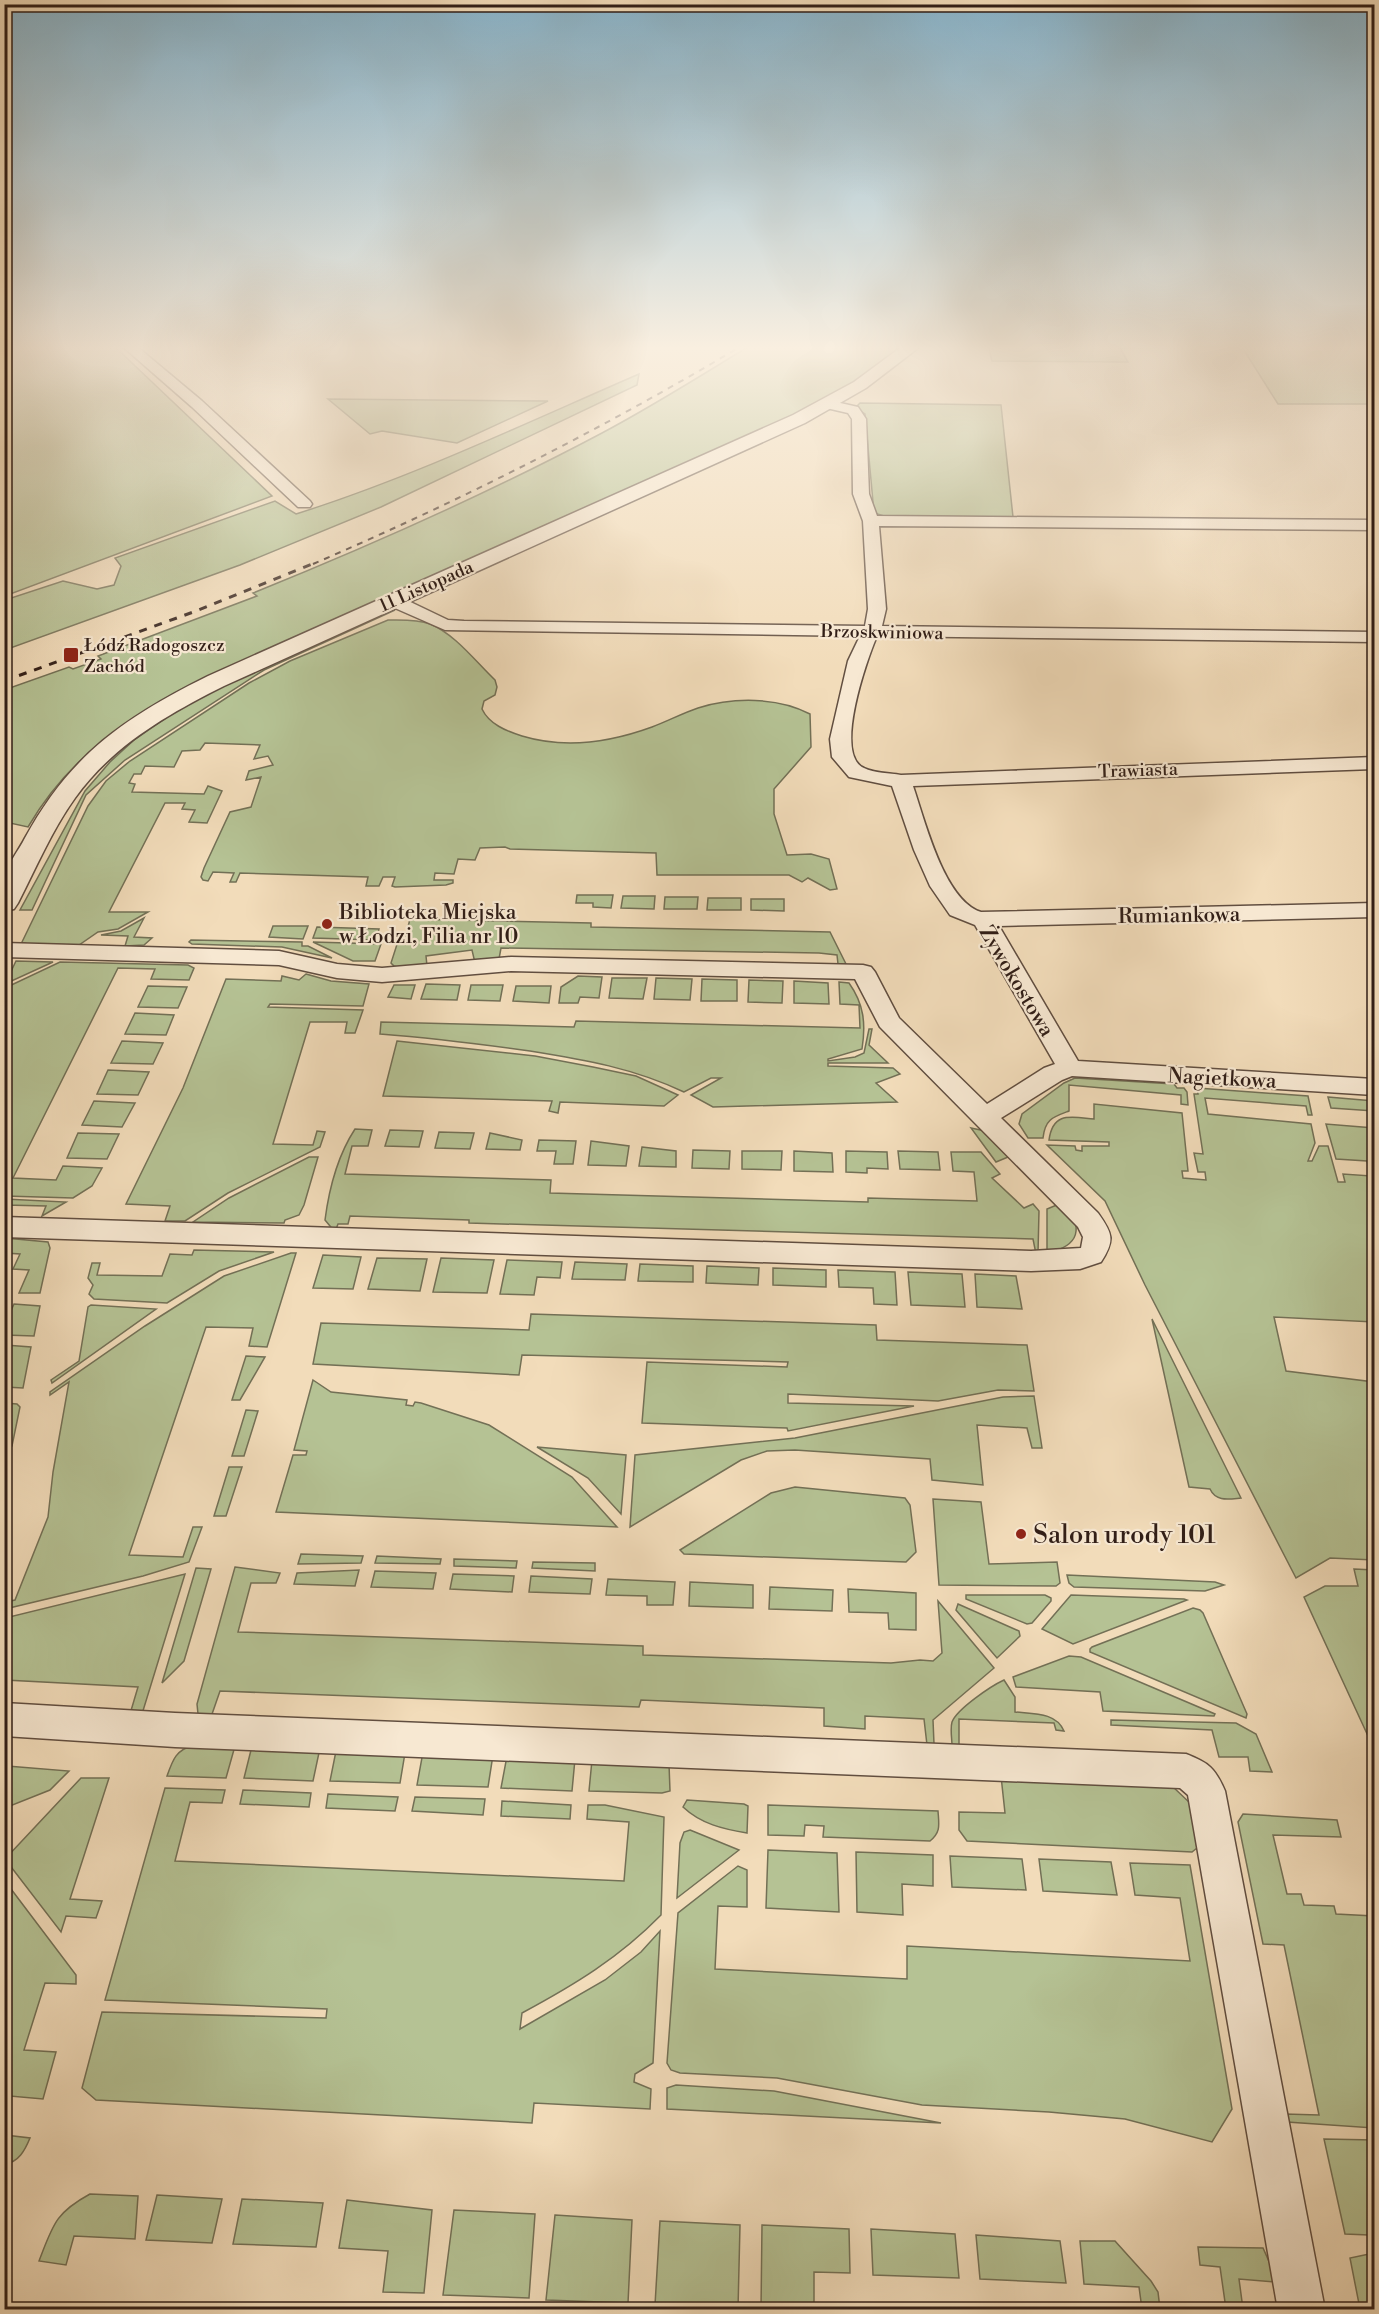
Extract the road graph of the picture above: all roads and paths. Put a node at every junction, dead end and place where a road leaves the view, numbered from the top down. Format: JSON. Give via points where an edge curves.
{"nodes":[{"id":1,"x":249,"y":453,"type":"edge"},
{"id":2,"x":723,"y":453,"type":"edge"},
{"id":3,"x":861,"y":453,"type":"edge"},
{"id":4,"x":304,"y":504,"type":"dead end"},
{"id":5,"x":871,"y":521,"type":"junction"},
{"id":6,"x":1374,"y":525,"type":"edge"},
{"id":7,"x":394,"y":601,"type":"junction"},
{"id":8,"x":870,"y":632,"type":"junction"},
{"id":9,"x":1374,"y":637,"type":"edge"},
{"id":10,"x":1374,"y":763,"type":"edge"},
{"id":11,"x":901,"y":781,"type":"junction"},
{"id":12,"x":4,"y":903,"type":"edge"},
{"id":13,"x":1374,"y":910,"type":"edge"},
{"id":14,"x":984,"y":920,"type":"junction"},
{"id":15,"x":4,"y":950,"type":"edge"},
{"id":16,"x":1070,"y":1068,"type":"junction"},
{"id":17,"x":1374,"y":1087,"type":"edge"},
{"id":18,"x":984,"y":1117,"type":"junction"},
{"id":19,"x":4,"y":1227,"type":"edge"},
{"id":20,"x":4,"y":1719,"type":"edge"},
{"id":21,"x":1302,"y":2310,"type":"edge"}],
"edges":[{"from":1,"to":4,"type":"street"},
{"from":2,"to":7,"type":"street","name":"11 Listopada"},
{"from":3,"to":5,"type":"street","name":"Trawiasta","via":[[861,494]]},
{"from":5,"to":6,"type":"street"},
{"from":5,"to":8,"type":"street","name":"Trawiasta","via":[[877,614]]},
{"from":7,"to":8,"type":"street","name":"Brzoskwiniowa","via":[[445,625]]},
{"from":7,"to":12,"type":"street","name":"11 Listopada","via":[[193,692],[123,736],[65,793]]},
{"from":8,"to":9,"type":"street","name":"Brzoskwiniowa"},
{"from":8,"to":11,"type":"street","name":"Trawiasta","via":[[857,661],[840,749],[845,763],[856,772]]},
{"from":10,"to":11,"type":"street","name":"Trawiasta"},
{"from":11,"to":14,"type":"street","name":"Żywokostowa","via":[[928,858],[946,895],[962,913]]},
{"from":13,"to":14,"type":"street","name":"Rumiankowa"},
{"from":14,"to":16,"type":"street","name":"Żywokostowa"},
{"from":15,"to":18,"type":"street","via":[[279,957],[337,971],[382,975],[511,964],[863,972],[889,1022]]},
{"from":16,"to":17,"type":"street","name":"Nagietkowa"},
{"from":16,"to":18,"type":"street","via":[[1053,1074]]},
{"from":18,"to":19,"type":"street","via":[[1088,1220],[1098,1233],[1091,1254],[1080,1259],[1031,1261]]},
{"from":20,"to":21,"type":"street","via":[[175,1730],[1186,1771],[1199,1779],[1206,1791]]}]}
